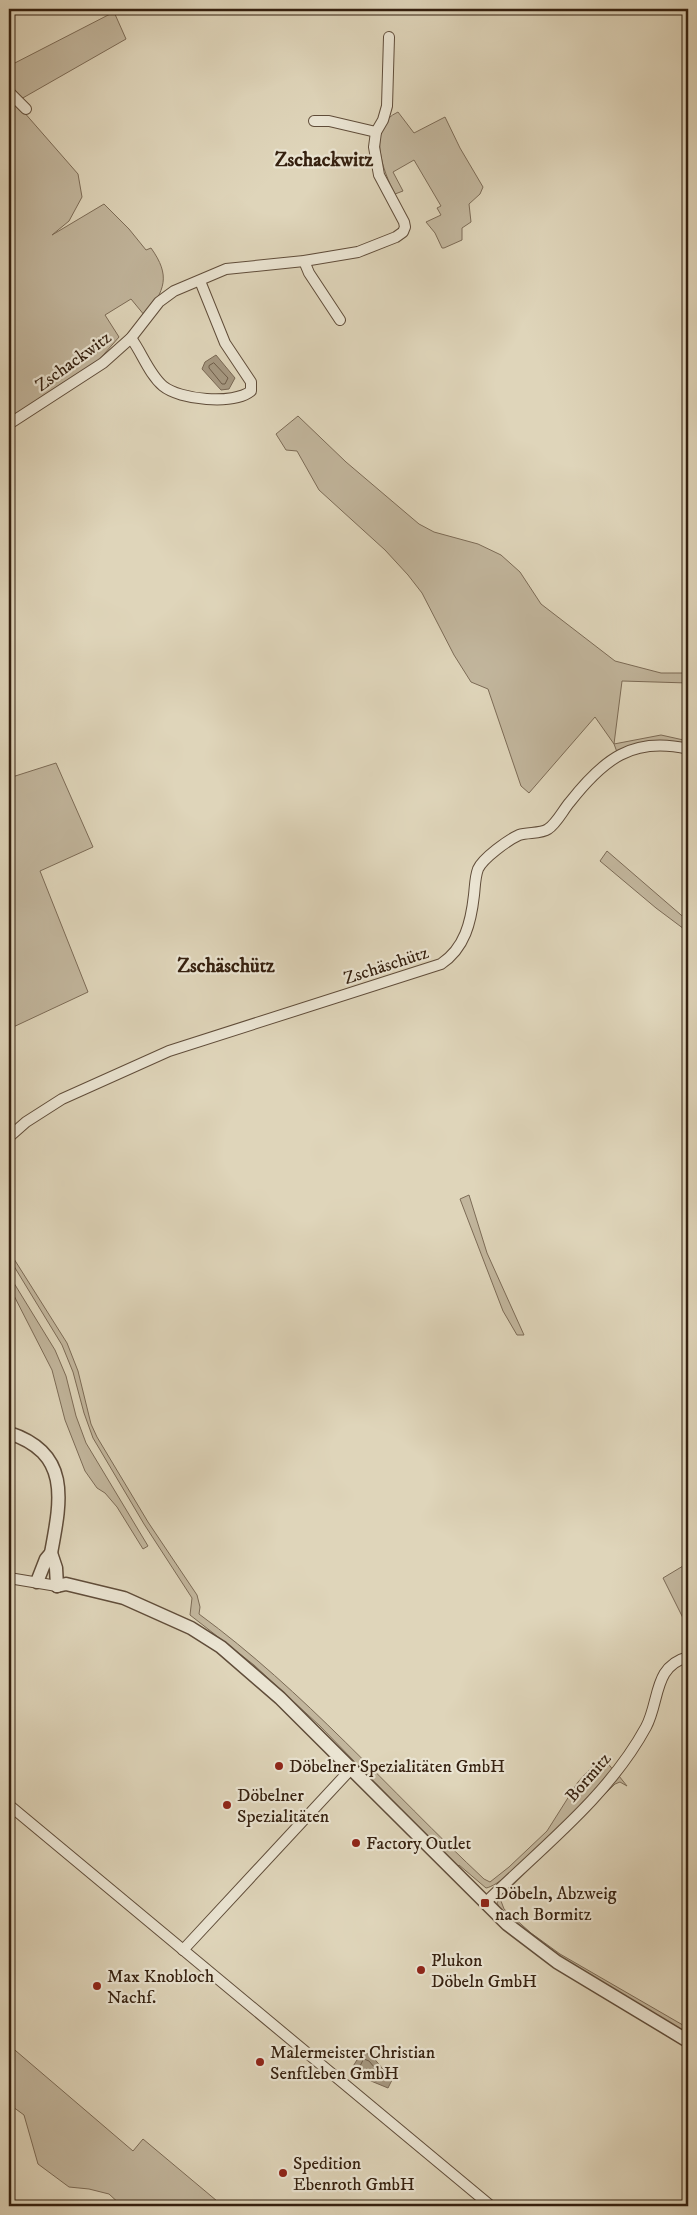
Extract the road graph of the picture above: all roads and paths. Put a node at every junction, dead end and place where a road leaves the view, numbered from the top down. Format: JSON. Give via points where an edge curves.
{"nodes":[{"id":1,"x":389,"y":37,"type":"dead end"},
{"id":2,"x":9,"y":92,"type":"edge"},
{"id":3,"x":26,"y":109,"type":"dead end"},
{"id":4,"x":314,"y":121,"type":"dead end"},
{"id":5,"x":376,"y":132,"type":"junction"},
{"id":6,"x":304,"y":261,"type":"junction"},
{"id":7,"x":200,"y":281,"type":"junction"},
{"id":8,"x":340,"y":320,"type":"dead end"},
{"id":9,"x":131,"y":338,"type":"junction"},
{"id":10,"x":9,"y":424,"type":"edge"},
{"id":11,"x":688,"y":749,"type":"edge"},
{"id":12,"x":9,"y":1137,"type":"edge"},
{"id":13,"x":9,"y":1433,"type":"edge"},
{"id":14,"x":51,"y":1553,"type":"junction"},
{"id":15,"x":9,"y":1578,"type":"edge"},
{"id":16,"x":37,"y":1582,"type":"junction"},
{"id":17,"x":57,"y":1586,"type":"junction"},
{"id":18,"x":688,"y":1657,"type":"edge"},
{"id":19,"x":351,"y":1769,"type":"junction"},
{"id":20,"x":9,"y":1805,"type":"edge"},
{"id":21,"x":486,"y":1903,"type":"junction"},
{"id":22,"x":183,"y":1950,"type":"junction"},
{"id":23,"x":688,"y":2041,"type":"edge"},
{"id":24,"x":490,"y":2206,"type":"edge"}],
"edges":[{"from":1,"to":5,"type":"street","name":"Zschackwitz","via":[[387,106]]},
{"from":2,"to":3,"type":"street"},
{"from":4,"to":5,"type":"street","via":[[329,121]]},
{"from":5,"to":6,"type":"street","name":"Zschackwitz","via":[[374,147],[379,175],[405,227],[396,237],[358,252]]},
{"from":6,"to":7,"type":"street","name":"Zschackwitz","via":[[232,268]]},
{"from":6,"to":8,"type":"street"},
{"from":7,"to":9,"type":"street","name":"Zschackwitz","via":[[159,302]]},
{"from":7,"to":9,"type":"street","name":"Zschackwitz","via":[[225,343],[251,382],[251,391],[236,399],[225,400],[173,392],[159,382]]},
{"from":9,"to":10,"type":"street","name":"Zschackwitz","via":[[96,368]]},
{"from":11,"to":12,"type":"street","name":"Zschäschütz","via":[[651,745],[623,752],[594,775],[547,830],[518,836],[489,856],[479,867],[464,938],[455,953],[441,964],[169,1051],[62,1099]]},
{"from":13,"to":14,"type":"street","via":[[22,1437],[43,1451],[56,1474],[60,1500]]},
{"from":14,"to":16,"type":"street"},
{"from":14,"to":17,"type":"street"},
{"from":15,"to":16,"type":"street"},
{"from":16,"to":17,"type":"street"},
{"from":17,"to":19,"type":"street","via":[[67,1592],[131,1602],[192,1628],[236,1658]]},
{"from":18,"to":21,"type":"street","name":"Bormitz","via":[[667,1668],[646,1726],[608,1782]]},
{"from":19,"to":21,"type":"street"},
{"from":19,"to":22,"type":"street"},
{"from":20,"to":22,"type":"street"},
{"from":21,"to":23,"type":"street","via":[[541,1952]]},
{"from":22,"to":24,"type":"street"}]}
